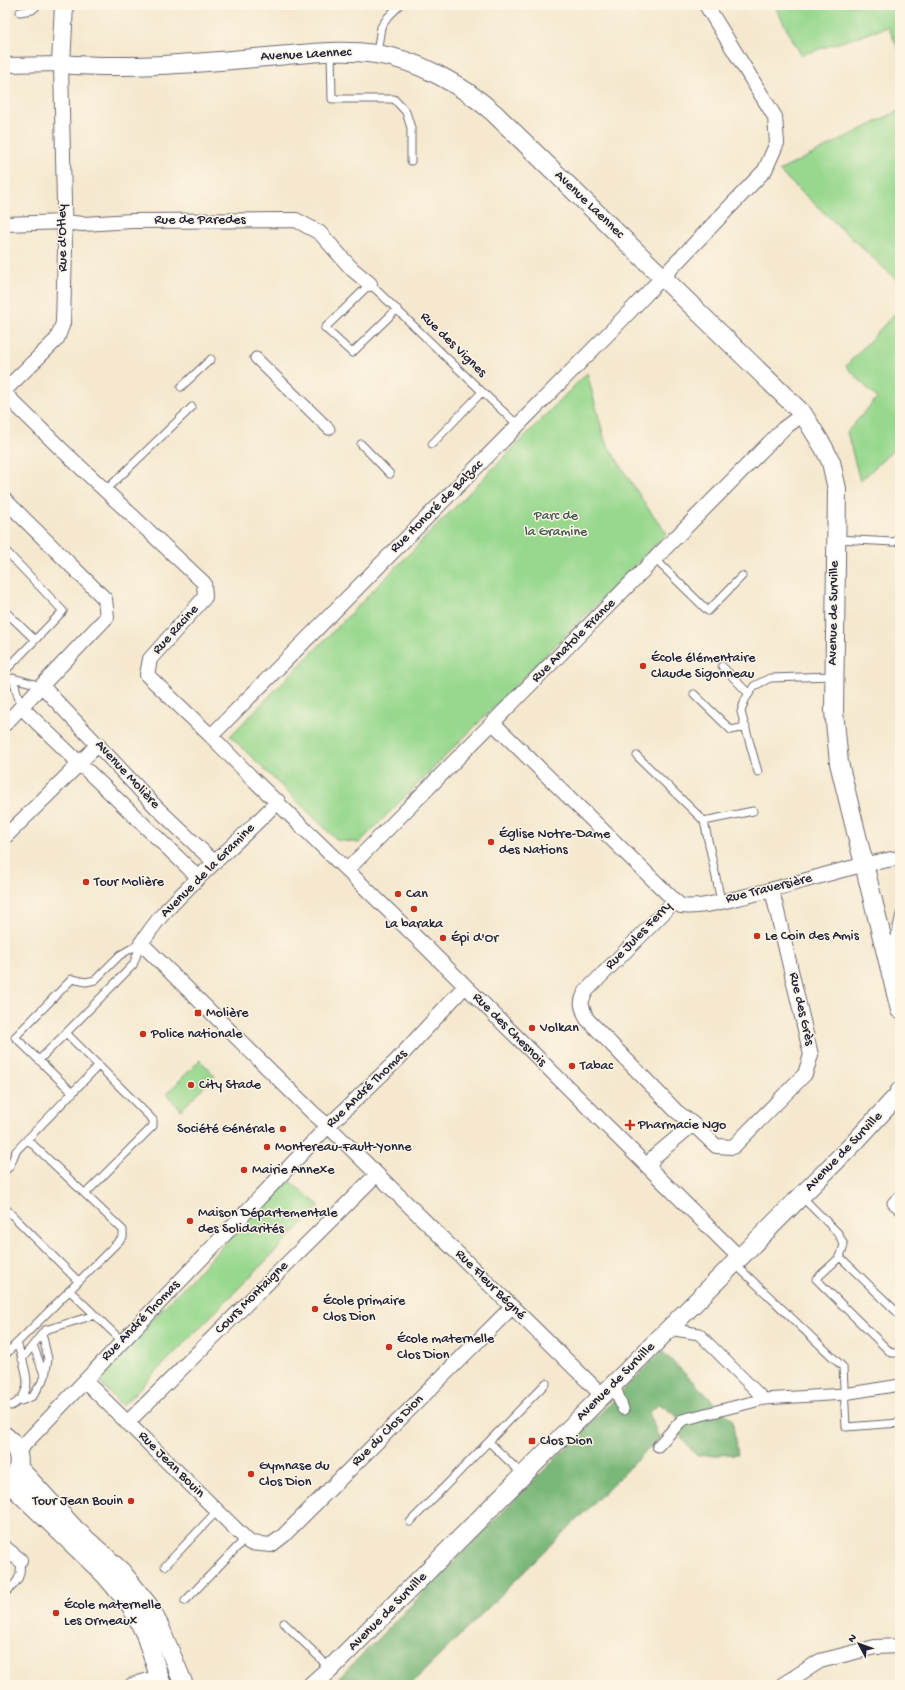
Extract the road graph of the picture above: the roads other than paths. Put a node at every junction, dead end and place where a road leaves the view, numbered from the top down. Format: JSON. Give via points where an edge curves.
{"nodes":[{"id":1,"x":38,"y":5,"type":"edge"},
{"id":2,"x":64,"y":5,"type":"edge"},
{"id":3,"x":400,"y":5,"type":"edge"},
{"id":4,"x":706,"y":5,"type":"edge"},
{"id":5,"x":20,"y":12,"type":"dead end"},
{"id":6,"x":331,"y":52,"type":"junction"},
{"id":7,"x":377,"y":54,"type":"junction"},
{"id":8,"x":61,"y":64,"type":"junction"},
{"id":9,"x":5,"y":65,"type":"edge"},
{"id":10,"x":411,"y":161,"type":"dead end"},
{"id":11,"x":64,"y":222,"type":"junction"},
{"id":12,"x":5,"y":224,"type":"edge"},
{"id":13,"x":662,"y":276,"type":"junction"},
{"id":14,"x":370,"y":284,"type":"junction"},
{"id":15,"x":397,"y":309,"type":"junction"},
{"id":16,"x":256,"y":358,"type":"dead end"},
{"id":17,"x":210,"y":359,"type":"dead end"},
{"id":18,"x":181,"y":387,"type":"dead end"},
{"id":19,"x":5,"y":390,"type":"edge"},
{"id":20,"x":482,"y":392,"type":"junction"},
{"id":21,"x":5,"y":394,"type":"edge"},
{"id":22,"x":192,"y":407,"type":"dead end"},
{"id":23,"x":803,"y":414,"type":"junction"},
{"id":24,"x":518,"y":425,"type":"junction"},
{"id":25,"x":329,"y":429,"type":"dead end"},
{"id":26,"x":361,"y":444,"type":"dead end"},
{"id":27,"x":432,"y":444,"type":"dead end"},
{"id":28,"x":390,"y":474,"type":"dead end"},
{"id":29,"x":105,"y":490,"type":"junction"},
{"id":30,"x":5,"y":500,"type":"edge"},
{"id":31,"x":835,"y":539,"type":"junction"},
{"id":32,"x":900,"y":539,"type":"edge"},
{"id":33,"x":5,"y":550,"type":"edge"},
{"id":34,"x":655,"y":559,"type":"junction"},
{"id":35,"x":742,"y":576,"type":"dead end"},
{"id":36,"x":5,"y":611,"type":"edge"},
{"id":37,"x":35,"y":640,"type":"junction"},
{"id":38,"x":722,"y":666,"type":"dead end"},
{"id":39,"x":5,"y":670,"type":"edge"},
{"id":40,"x":834,"y":676,"type":"junction"},
{"id":41,"x":13,"y":678,"type":"junction"},
{"id":42,"x":42,"y":686,"type":"junction"},
{"id":43,"x":694,"y":694,"type":"dead end"},
{"id":44,"x":749,"y":694,"type":"junction"},
{"id":45,"x":21,"y":707,"type":"junction"},
{"id":46,"x":493,"y":723,"type":"junction"},
{"id":47,"x":5,"y":724,"type":"edge"},
{"id":48,"x":746,"y":727,"type":"junction"},
{"id":49,"x":212,"y":736,"type":"junction"},
{"id":50,"x":98,"y":744,"type":"junction"},
{"id":51,"x":637,"y":756,"type":"dead end"},
{"id":52,"x":80,"y":764,"type":"junction"},
{"id":53,"x":758,"y":772,"type":"dead end"},
{"id":54,"x":278,"y":802,"type":"junction"},
{"id":55,"x":753,"y":811,"type":"dead end"},
{"id":56,"x":704,"y":821,"type":"junction"},
{"id":57,"x":5,"y":837,"type":"edge"},
{"id":58,"x":900,"y":858,"type":"edge"},
{"id":59,"x":214,"y":862,"type":"junction"},
{"id":60,"x":864,"y":866,"type":"junction"},
{"id":61,"x":347,"y":870,"type":"junction"},
{"id":62,"x":198,"y":877,"type":"junction"},
{"id":63,"x":772,"y":890,"type":"junction"},
{"id":64,"x":675,"y":901,"type":"junction"},
{"id":65,"x":721,"y":901,"type":"junction"},
{"id":66,"x":900,"y":914,"type":"edge"},
{"id":67,"x":141,"y":943,"type":"junction"},
{"id":68,"x":888,"y":964,"type":"junction"},
{"id":69,"x":465,"y":986,"type":"junction"},
{"id":70,"x":900,"y":1010,"type":"edge"},
{"id":71,"x":66,"y":1033,"type":"junction"},
{"id":72,"x":39,"y":1060,"type":"junction"},
{"id":73,"x":99,"y":1065,"type":"junction"},
{"id":74,"x":900,"y":1091,"type":"edge"},
{"id":75,"x":72,"y":1092,"type":"junction"},
{"id":76,"x":693,"y":1124,"type":"junction"},
{"id":77,"x":328,"y":1126,"type":"junction"},
{"id":78,"x":27,"y":1139,"type":"junction"},
{"id":79,"x":649,"y":1168,"type":"junction"},
{"id":80,"x":5,"y":1171,"type":"edge"},
{"id":81,"x":377,"y":1174,"type":"junction"},
{"id":82,"x":85,"y":1194,"type":"junction"},
{"id":83,"x":801,"y":1196,"type":"junction"},
{"id":84,"x":900,"y":1196,"type":"edge"},
{"id":85,"x":5,"y":1208,"type":"edge"},
{"id":86,"x":900,"y":1209,"type":"edge"},
{"id":87,"x":840,"y":1256,"type":"junction"},
{"id":88,"x":737,"y":1261,"type":"junction"},
{"id":89,"x":78,"y":1281,"type":"junction"},
{"id":90,"x":69,"y":1290,"type":"junction"},
{"id":91,"x":512,"y":1307,"type":"junction"},
{"id":92,"x":94,"y":1315,"type":"junction"},
{"id":93,"x":900,"y":1315,"type":"edge"},
{"id":94,"x":669,"y":1329,"type":"junction"},
{"id":95,"x":42,"y":1333,"type":"junction"},
{"id":96,"x":122,"y":1341,"type":"junction"},
{"id":97,"x":17,"y":1343,"type":"junction"},
{"id":98,"x":33,"y":1345,"type":"junction"},
{"id":99,"x":900,"y":1353,"type":"edge"},
{"id":100,"x":5,"y":1355,"type":"edge"},
{"id":101,"x":22,"y":1359,"type":"junction"},
{"id":102,"x":45,"y":1377,"type":"junction"},
{"id":103,"x":85,"y":1381,"type":"junction"},
{"id":104,"x":546,"y":1384,"type":"dead end"},
{"id":105,"x":900,"y":1385,"type":"edge"},
{"id":106,"x":608,"y":1390,"type":"junction"},
{"id":107,"x":844,"y":1394,"type":"junction"},
{"id":108,"x":764,"y":1399,"type":"junction"},
{"id":109,"x":21,"y":1401,"type":"junction"},
{"id":110,"x":5,"y":1402,"type":"edge"},
{"id":111,"x":624,"y":1409,"type":"dead end"},
{"id":112,"x":127,"y":1423,"type":"junction"},
{"id":113,"x":900,"y":1423,"type":"edge"},
{"id":114,"x":5,"y":1436,"type":"edge"},
{"id":115,"x":489,"y":1442,"type":"junction"},
{"id":116,"x":658,"y":1446,"type":"dead end"},
{"id":117,"x":18,"y":1460,"type":"junction"},
{"id":118,"x":523,"y":1476,"type":"junction"},
{"id":119,"x":7,"y":1485,"type":"edge"},
{"id":120,"x":217,"y":1511,"type":"junction"},
{"id":121,"x":410,"y":1522,"type":"dead end"},
{"id":122,"x":245,"y":1539,"type":"junction"},
{"id":123,"x":259,"y":1545,"type":"joint"},
{"id":124,"x":5,"y":1548,"type":"edge"},
{"id":125,"x":20,"y":1560,"type":"joint"},
{"id":126,"x":165,"y":1566,"type":"dead end"},
{"id":127,"x":5,"y":1593,"type":"edge"},
{"id":128,"x":185,"y":1601,"type":"dead end"},
{"id":129,"x":284,"y":1623,"type":"dead end"},
{"id":130,"x":900,"y":1646,"type":"edge"},
{"id":131,"x":330,"y":1670,"type":"junction"},
{"id":132,"x":160,"y":1681,"type":"edge"},
{"id":133,"x":132,"y":1685,"type":"edge"},
{"id":134,"x":184,"y":1685,"type":"edge"},
{"id":135,"x":312,"y":1685,"type":"edge"},
{"id":136,"x":318,"y":1685,"type":"edge"},
{"id":137,"x":782,"y":1685,"type":"edge"}],
"edges":[{"from":1,"to":5,"type":"lane","via":[[32,10]]},
{"from":2,"to":8,"type":"street"},
{"from":3,"to":7,"type":"lane","via":[[381,27]]},
{"from":4,"to":13,"type":"street","name":"Rue Honoré de Balzac","via":[[775,117],[777,143],[765,170]]},
{"from":6,"to":7,"type":"street","name":"Avenue Laennec"},
{"from":6,"to":8,"type":"street","name":"Avenue Laennec","via":[[174,65]]},
{"from":6,"to":10,"type":"lane","via":[[332,99],[394,99],[406,112],[411,128]]},
{"from":7,"to":13,"type":"street","name":"Avenue Laennec","via":[[412,63],[451,81],[475,97]]},
{"from":8,"to":9,"type":"street"},
{"from":8,"to":11,"type":"street","name":"Rue d'Otley"},
{"from":11,"to":12,"type":"street","name":"Rue de Paredes"},
{"from":11,"to":14,"type":"street","name":"Rue de Paredes","via":[[83,224],[132,221],[296,220],[320,233],[352,269]]},
{"from":11,"to":19,"type":"street","name":"Rue d'Otley","via":[[63,323],[56,339]]},
{"from":13,"to":23,"type":"street","name":"Avenue de Surville"},
{"from":13,"to":24,"type":"street","name":"Rue Honoré de Balzac"},
{"from":14,"to":15,"type":"lane","name":"Rue des Vignes"},
{"from":14,"to":15,"type":"lane","via":[[325,328],[352,353]]},
{"from":15,"to":20,"type":"lane","name":"Rue des Vignes"},
{"from":16,"to":25,"type":"street"},
{"from":17,"to":18,"type":"lane"},
{"from":20,"to":24,"type":"lane","name":"Rue des Vignes"},
{"from":20,"to":27,"type":"lane"},
{"from":21,"to":29,"type":"street","name":"Rue Racine"},
{"from":22,"to":29,"type":"lane"},
{"from":23,"to":31,"type":"street","name":"Avenue de Surville","via":[[831,462],[837,489]]},
{"from":23,"to":34,"type":"street","name":"Rue Anatole France","via":[[783,429]]},
{"from":24,"to":49,"type":"street","name":"Rue Honoré de Balzac"},
{"from":26,"to":28,"type":"lane"},
{"from":29,"to":49,"type":"street","name":"Rue Racine","via":[[204,583],[205,597],[150,659],[147,675]]},
{"from":30,"to":42,"type":"street","via":[[105,599],[107,617]]},
{"from":31,"to":32,"type":"lane","via":[[893,542]]},
{"from":31,"to":40,"type":"street","name":"Avenue de Surville"},
{"from":33,"to":37,"type":"lane","via":[[64,611]]},
{"from":34,"to":35,"type":"lane","via":[[708,611]]},
{"from":34,"to":46,"type":"street","name":"Rue Anatole France"},
{"from":36,"to":37,"type":"lane"},
{"from":37,"to":39,"type":"lane"},
{"from":38,"to":44,"type":"lane"},
{"from":39,"to":41,"type":"lane"},
{"from":40,"to":44,"type":"lane","via":[[770,678],[754,686]]},
{"from":40,"to":60,"type":"street","name":"Avenue de Surville","via":[[834,711],[839,762]]},
{"from":41,"to":42,"type":"lane"},
{"from":41,"to":45,"type":"lane"},
{"from":42,"to":45,"type":"street"},
{"from":42,"to":50,"type":"street","name":"Avenue Molière"},
{"from":43,"to":48,"type":"lane","via":[[731,730]]},
{"from":44,"to":48,"type":"lane","via":[[741,712]]},
{"from":45,"to":47,"type":"street"},
{"from":45,"to":52,"type":"street","name":"Avenue Molière"},
{"from":46,"to":61,"type":"street","name":"Rue Anatole France"},
{"from":46,"to":64,"type":"street","name":"Rue Jules Ferry"},
{"from":48,"to":53,"type":"lane"},
{"from":49,"to":54,"type":"street","name":"Rue Racine"},
{"from":50,"to":52,"type":"street"},
{"from":50,"to":59,"type":"street","name":"Avenue Molière","via":[[156,807]]},
{"from":51,"to":56,"type":"lane"},
{"from":52,"to":57,"type":"street"},
{"from":52,"to":62,"type":"street","name":"Avenue Molière"},
{"from":54,"to":59,"type":"street","name":"Avenue de la Gramine"},
{"from":54,"to":61,"type":"street","name":"Rue des Chesnois"},
{"from":55,"to":56,"type":"lane"},
{"from":56,"to":65,"type":"lane"},
{"from":58,"to":60,"type":"street","name":"Rue Traversière"},
{"from":59,"to":62,"type":"street","name":"Avenue de la Gramine"},
{"from":60,"to":63,"type":"street","name":"Rue Traversière"},
{"from":60,"to":68,"type":"street","name":"Avenue de Surville"},
{"from":61,"to":69,"type":"street","name":"Rue des Chesnois"},
{"from":62,"to":67,"type":"street","name":"Avenue de la Gramine","via":[[162,915]]},
{"from":63,"to":65,"type":"street","name":"Rue Traversière"},
{"from":63,"to":76,"type":"street","name":"Rue des Grès","via":[[811,1055],[805,1074],[733,1147],[716,1146]]},
{"from":64,"to":65,"type":"street","name":"Rue Traversière","via":[[681,906],[688,907]]},
{"from":64,"to":76,"type":"street","name":"Rue Jules Ferry","via":[[587,990],[582,998],[582,1007],[587,1019],[676,1111]]},
{"from":66,"to":68,"type":"lane"},
{"from":67,"to":71,"type":"lane","via":[[133,965]]},
{"from":67,"to":72,"type":"lane","via":[[120,955],[95,980],[86,982],[72,979],[15,1037]]},
{"from":67,"to":77,"type":"street","name":"Rue Fleur Bégné"},
{"from":68,"to":70,"type":"street","name":"Avenue de Surville"},
{"from":69,"to":77,"type":"street","name":"Rue André Thomas","via":[[397,1060]]},
{"from":69,"to":79,"type":"street","name":"Rue des Chesnois"},
{"from":71,"to":72,"type":"lane"},
{"from":71,"to":73,"type":"lane"},
{"from":72,"to":75,"type":"lane"},
{"from":73,"to":75,"type":"lane"},
{"from":73,"to":82,"type":"lane","via":[[153,1120],[153,1126]]},
{"from":74,"to":83,"type":"street","name":"Avenue de Surville","via":[[854,1143]]},
{"from":75,"to":78,"type":"lane"},
{"from":76,"to":79,"type":"street","via":[[654,1157]]},
{"from":77,"to":81,"type":"street","name":"Rue Fleur Bégné"},
{"from":77,"to":96,"type":"street","name":"Rue André Thomas"},
{"from":78,"to":80,"type":"lane","via":[[16,1151]]},
{"from":78,"to":82,"type":"lane"},
{"from":79,"to":88,"type":"street","name":"Rue des Chesnois"},
{"from":81,"to":91,"type":"street","name":"Rue Fleur Bégné"},
{"from":81,"to":112,"type":"street","name":"Cours Montaigne"},
{"from":82,"to":89,"type":"lane","via":[[123,1230],[123,1236]]},
{"from":83,"to":87,"type":"lane","via":[[838,1233],[844,1245]]},
{"from":83,"to":88,"type":"street","name":"Avenue de Surville"},
{"from":84,"to":86,"type":"street","via":[[893,1203]]},
{"from":85,"to":89,"type":"lane"},
{"from":87,"to":93,"type":"lane"},
{"from":87,"to":99,"type":"lane","via":[[816,1279],[891,1353]]},
{"from":88,"to":94,"type":"street","name":"Avenue de Surville"},
{"from":88,"to":107,"type":"lane","via":[[843,1367]]},
{"from":89,"to":90,"type":"lane"},
{"from":90,"to":92,"type":"lane"},
{"from":90,"to":97,"type":"lane"},
{"from":91,"to":106,"type":"street","name":"Rue Fleur Bégné"},
{"from":91,"to":123,"type":"street","name":"Rue du Clos Dion","via":[[283,1536],[271,1546]]},
{"from":92,"to":95,"type":"lane"},
{"from":92,"to":96,"type":"lane"},
{"from":94,"to":106,"type":"street","name":"Avenue de Surville"},
{"from":94,"to":108,"type":"street","via":[[699,1334]]},
{"from":95,"to":98,"type":"lane"},
{"from":95,"to":102,"type":"lane","via":[[48,1359]]},
{"from":96,"to":103,"type":"street","name":"Rue André Thomas"},
{"from":97,"to":100,"type":"lane"},
{"from":97,"to":101,"type":"lane"},
{"from":98,"to":101,"type":"lane"},
{"from":98,"to":102,"type":"lane"},
{"from":101,"to":109,"type":"lane","via":[[29,1384]]},
{"from":102,"to":109,"type":"lane","via":[[33,1396]]},
{"from":103,"to":112,"type":"street","name":"Rue Jean Bouin"},
{"from":103,"to":117,"type":"street","name":"Rue André Thomas"},
{"from":104,"to":115,"type":"lane"},
{"from":105,"to":107,"type":"street"},
{"from":106,"to":111,"type":"street"},
{"from":106,"to":118,"type":"street","name":"Avenue de Surville"},
{"from":107,"to":108,"type":"street"},
{"from":107,"to":113,"type":"lane","via":[[846,1427]]},
{"from":108,"to":116,"type":"street","via":[[682,1420]]},
{"from":109,"to":110,"type":"lane","via":[[11,1406]]},
{"from":112,"to":120,"type":"street","name":"Rue Jean Bouin"},
{"from":114,"to":117,"type":"street","via":[[13,1443]]},
{"from":115,"to":118,"type":"lane"},
{"from":115,"to":121,"type":"lane"},
{"from":117,"to":119,"type":"street","via":[[15,1477]]},
{"from":117,"to":134,"type":"street","via":[[76,1530],[122,1572],[149,1606]]},
{"from":118,"to":131,"type":"street","name":"Avenue de Surville"},
{"from":119,"to":132,"type":"street","via":[[105,1575],[131,1606],[145,1634]]},
{"from":120,"to":122,"type":"street","name":"Rue Jean Bouin"},
{"from":120,"to":126,"type":"lane"},
{"from":122,"to":123,"type":"street","name":"Rue Jean Bouin","via":[[250,1544]]},
{"from":122,"to":128,"type":"lane"},
{"from":124,"to":125,"type":"street"},
{"from":125,"to":127,"type":"lane","via":[[16,1583]]},
{"from":129,"to":131,"type":"lane"},
{"from":130,"to":137,"type":"street","via":[[875,1647],[820,1661]]},
{"from":131,"to":135,"type":"street","name":"Avenue de Surville"},
{"from":131,"to":136,"type":"street","name":"Avenue de Surville"},
{"from":132,"to":133,"type":"street"}]}
